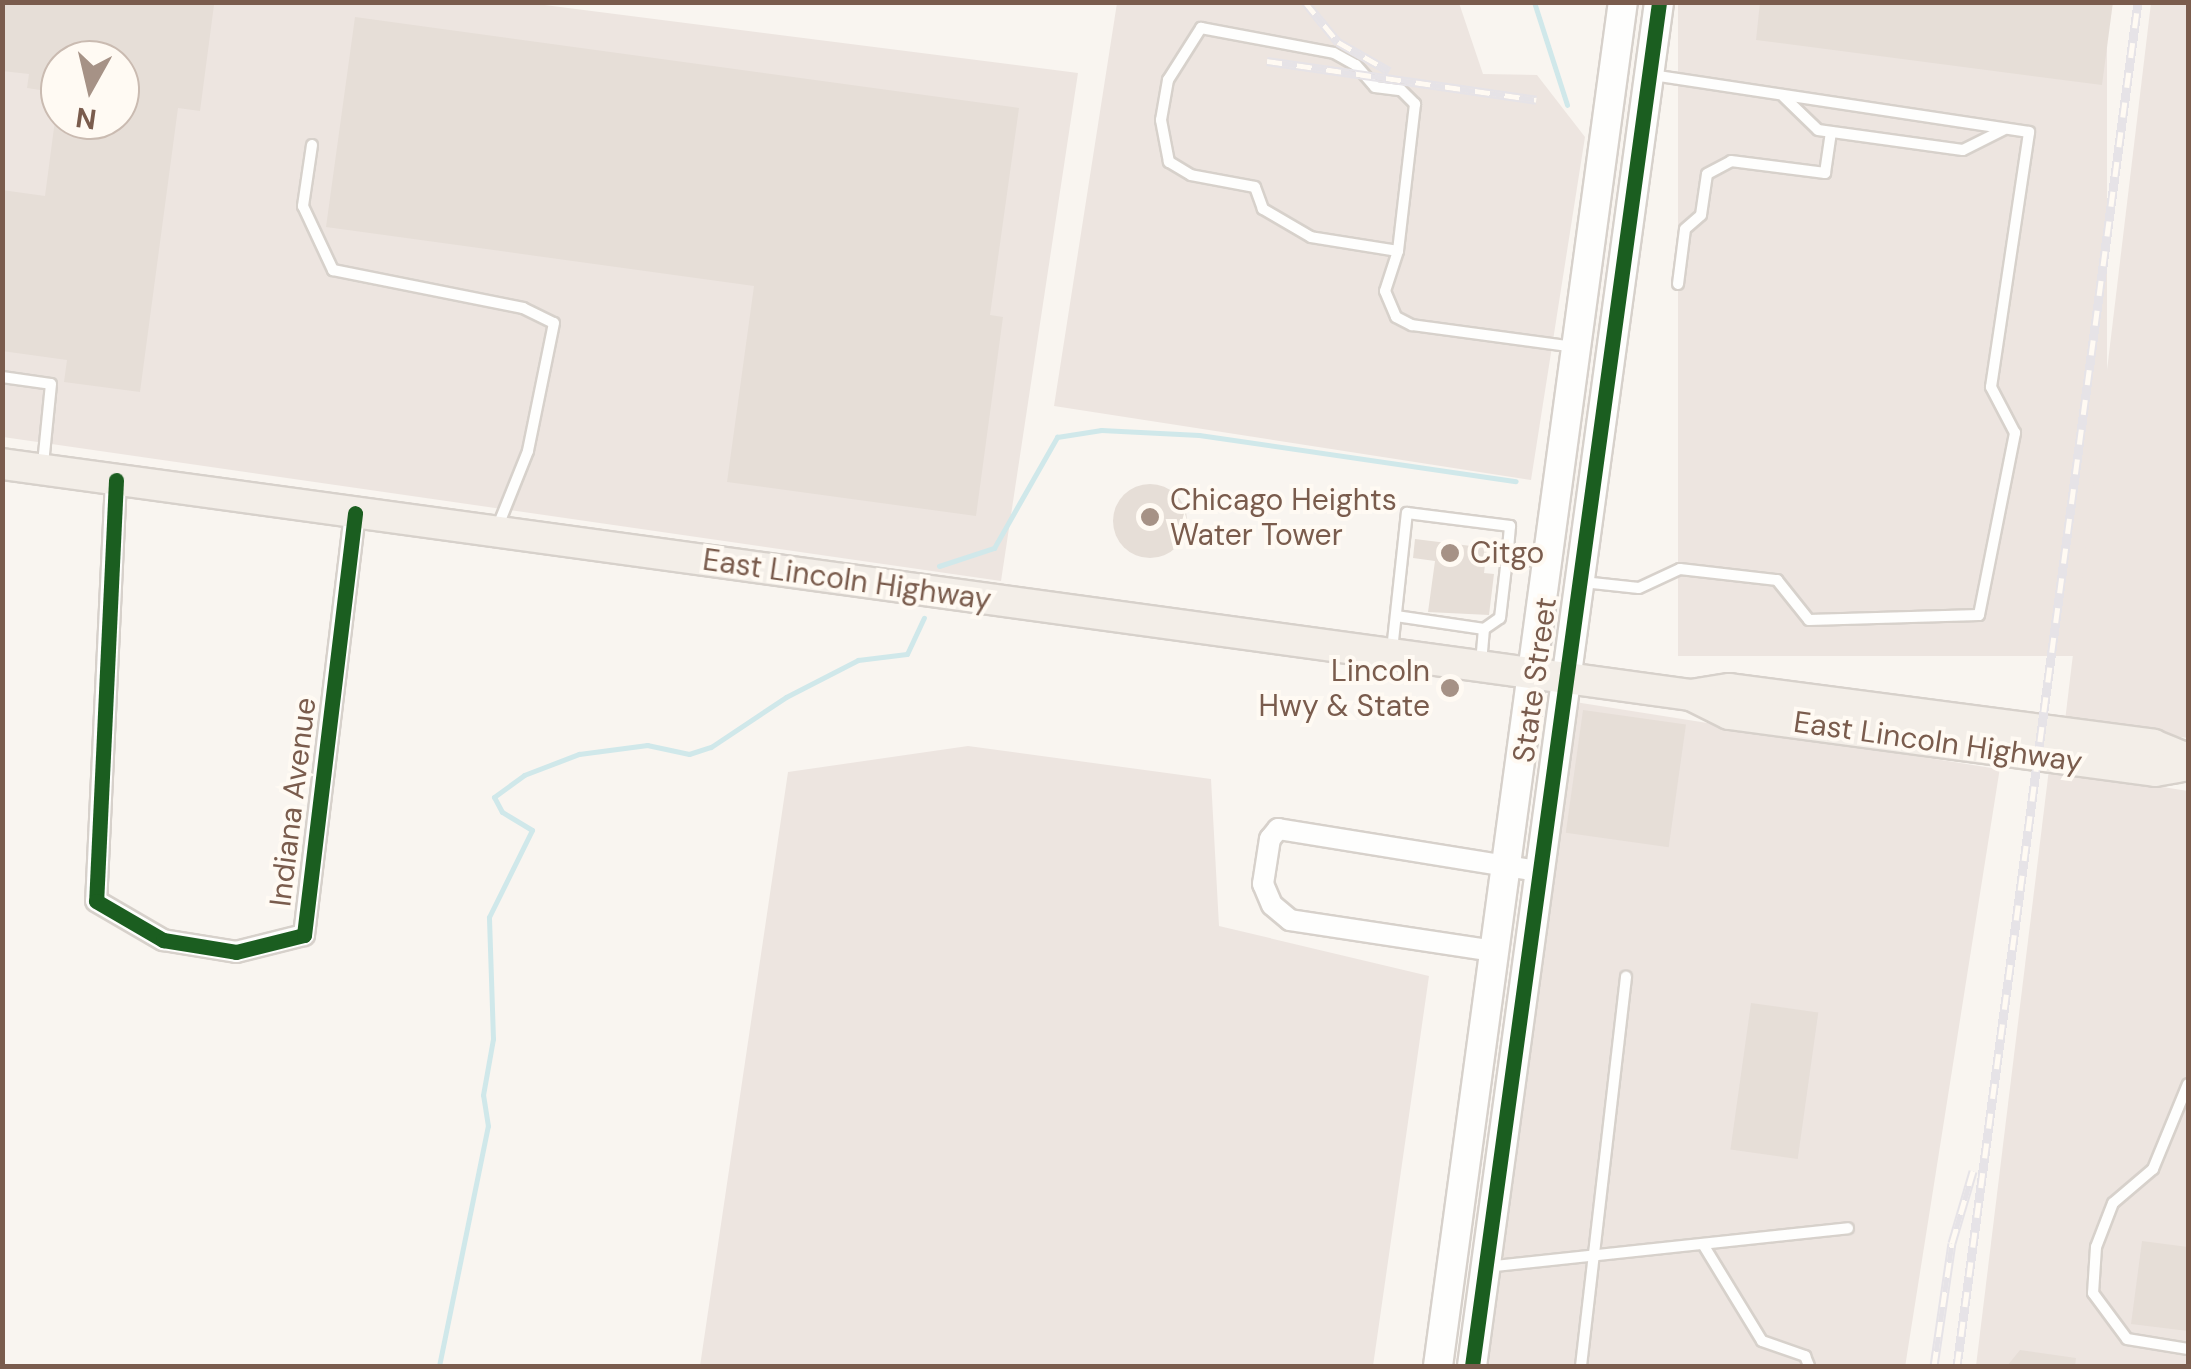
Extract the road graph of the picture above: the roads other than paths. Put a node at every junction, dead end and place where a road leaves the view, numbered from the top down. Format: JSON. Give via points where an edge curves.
{"nodes":[{"id":1,"x":1623,"y":2,"type":"edge"},
{"id":2,"x":1659,"y":2,"type":"edge"},
{"id":3,"x":1649,"y":75,"type":"junction"},
{"id":4,"x":1783,"y":96,"type":"junction"},
{"id":5,"x":2004,"y":130,"type":"junction"},
{"id":6,"x":1831,"y":132,"type":"junction"},
{"id":7,"x":312,"y":145,"type":"dead end"},
{"id":8,"x":1398,"y":251,"type":"junction"},
{"id":9,"x":1678,"y":284,"type":"dead end"},
{"id":10,"x":1576,"y":348,"type":"junction"},
{"id":11,"x":2,"y":377,"type":"edge"},
{"id":12,"x":2,"y":464,"type":"edge"},
{"id":13,"x":42,"y":470,"type":"junction"},
{"id":14,"x":116,"y":480,"type":"junction"},
{"id":15,"x":355,"y":512,"type":"junction"},
{"id":16,"x":496,"y":532,"type":"junction"},
{"id":17,"x":1507,"y":558,"type":"junction"},
{"id":18,"x":1547,"y":562,"type":"junction"},
{"id":19,"x":1576,"y":582,"type":"junction"},
{"id":20,"x":1396,"y":616,"type":"junction"},
{"id":21,"x":1484,"y":629,"type":"junction"},
{"id":22,"x":1392,"y":654,"type":"junction"},
{"id":23,"x":1481,"y":666,"type":"junction"},
{"id":24,"x":1532,"y":673,"type":"junction"},
{"id":25,"x":1564,"y":677,"type":"junction"},
{"id":26,"x":2188,"y":762,"type":"edge"},
{"id":27,"x":1505,"y":866,"type":"junction"},
{"id":28,"x":1537,"y":871,"type":"junction"},
{"id":29,"x":1494,"y":951,"type":"junction"},
{"id":30,"x":1626,"y":977,"type":"dead end"},
{"id":31,"x":2188,"y":1084,"type":"edge"},
{"id":32,"x":1848,"y":1228,"type":"dead end"},
{"id":33,"x":1704,"y":1246,"type":"junction"},
{"id":34,"x":1598,"y":1256,"type":"junction"},
{"id":35,"x":1485,"y":1268,"type":"junction"},
{"id":36,"x":2188,"y":1349,"type":"edge"},
{"id":37,"x":1438,"y":1366,"type":"edge"},
{"id":38,"x":1472,"y":1366,"type":"edge"},
{"id":39,"x":1582,"y":1366,"type":"edge"},
{"id":40,"x":1810,"y":1366,"type":"edge"}],
"edges":[{"from":1,"to":10,"type":"street","name":"State Street"},
{"from":2,"to":3,"type":"street","name":"State Street"},
{"from":3,"to":4,"type":"lane"},
{"from":3,"to":19,"type":"street","name":"State Street"},
{"from":4,"to":5,"type":"lane"},
{"from":4,"to":6,"type":"lane","via":[[1818,130]]},
{"from":5,"to":6,"type":"lane","via":[[1963,150]]},
{"from":5,"to":19,"type":"lane","via":[[2029,132],[1992,387],[2014,433],[1979,616],[1809,620],[1777,580],[1680,569],[1639,588]]},
{"from":6,"to":9,"type":"lane","via":[[1825,174],[1731,160],[1707,174],[1701,215],[1684,229]]},
{"from":7,"to":16,"type":"lane","via":[[303,206],[333,270],[523,308],[554,323],[528,451]]},
{"from":8,"to":8,"type":"lane","via":[[1415,104],[1401,90],[1375,87],[1356,64],[1334,53],[1201,28],[1168,80],[1161,120],[1169,162],[1192,175],[1255,186],[1263,209],[1312,238]]},
{"from":8,"to":10,"type":"lane","via":[[1385,291],[1396,317],[1412,325]]},
{"from":10,"to":18,"type":"street","name":"State Street"},
{"from":11,"to":13,"type":"lane","via":[[52,384]]},
{"from":12,"to":13,"type":"main road","name":"East Lincoln Highway"},
{"from":13,"to":14,"type":"main road","name":"East Lincoln Highway"},
{"from":14,"to":15,"type":"main road","name":"East Lincoln Highway"},
{"from":14,"to":15,"type":"street","name":"Indiana Avenue","via":[[96,901],[163,940],[236,952],[304,935]]},
{"from":15,"to":16,"type":"main road","name":"East Lincoln Highway"},
{"from":16,"to":22,"type":"main road","name":"East Lincoln Highway"},
{"from":17,"to":18,"type":"lane"},
{"from":17,"to":20,"type":"lane","via":[[1510,526],[1406,513]]},
{"from":17,"to":21,"type":"lane","via":[[1500,618]]},
{"from":18,"to":24,"type":"street","name":"State Street"},
{"from":19,"to":25,"type":"street","name":"State Street"},
{"from":20,"to":21,"type":"lane"},
{"from":20,"to":22,"type":"lane"},
{"from":21,"to":23,"type":"lane"},
{"from":22,"to":23,"type":"main road","name":"East Lincoln Highway"},
{"from":23,"to":24,"type":"main road","name":"East Lincoln Highway"},
{"from":24,"to":25,"type":"main road","name":"East Lincoln Highway"},
{"from":24,"to":27,"type":"street","name":"State Street"},
{"from":25,"to":26,"type":"main road","name":"East Lincoln Highway","via":[[1691,694],[1730,689],[2154,744]]},
{"from":25,"to":28,"type":"street","name":"State Street"},
{"from":27,"to":28,"type":"street"},
{"from":27,"to":29,"type":"street","name":"State Street"},
{"from":27,"to":29,"type":"street","via":[[1278,829],[1270,839],[1263,884],[1290,920]]},
{"from":28,"to":35,"type":"street","name":"State Street"},
{"from":29,"to":37,"type":"street","name":"State Street"},
{"from":30,"to":34,"type":"lane"},
{"from":31,"to":36,"type":"lane","via":[[2153,1169],[2113,1203],[2096,1247],[2093,1292],[2128,1338]]},
{"from":32,"to":33,"type":"lane"},
{"from":33,"to":34,"type":"lane"},
{"from":33,"to":40,"type":"lane","via":[[1762,1341],[1805,1356]]},
{"from":34,"to":35,"type":"lane"},
{"from":34,"to":39,"type":"lane"},
{"from":35,"to":38,"type":"street","name":"State Street"}]}
